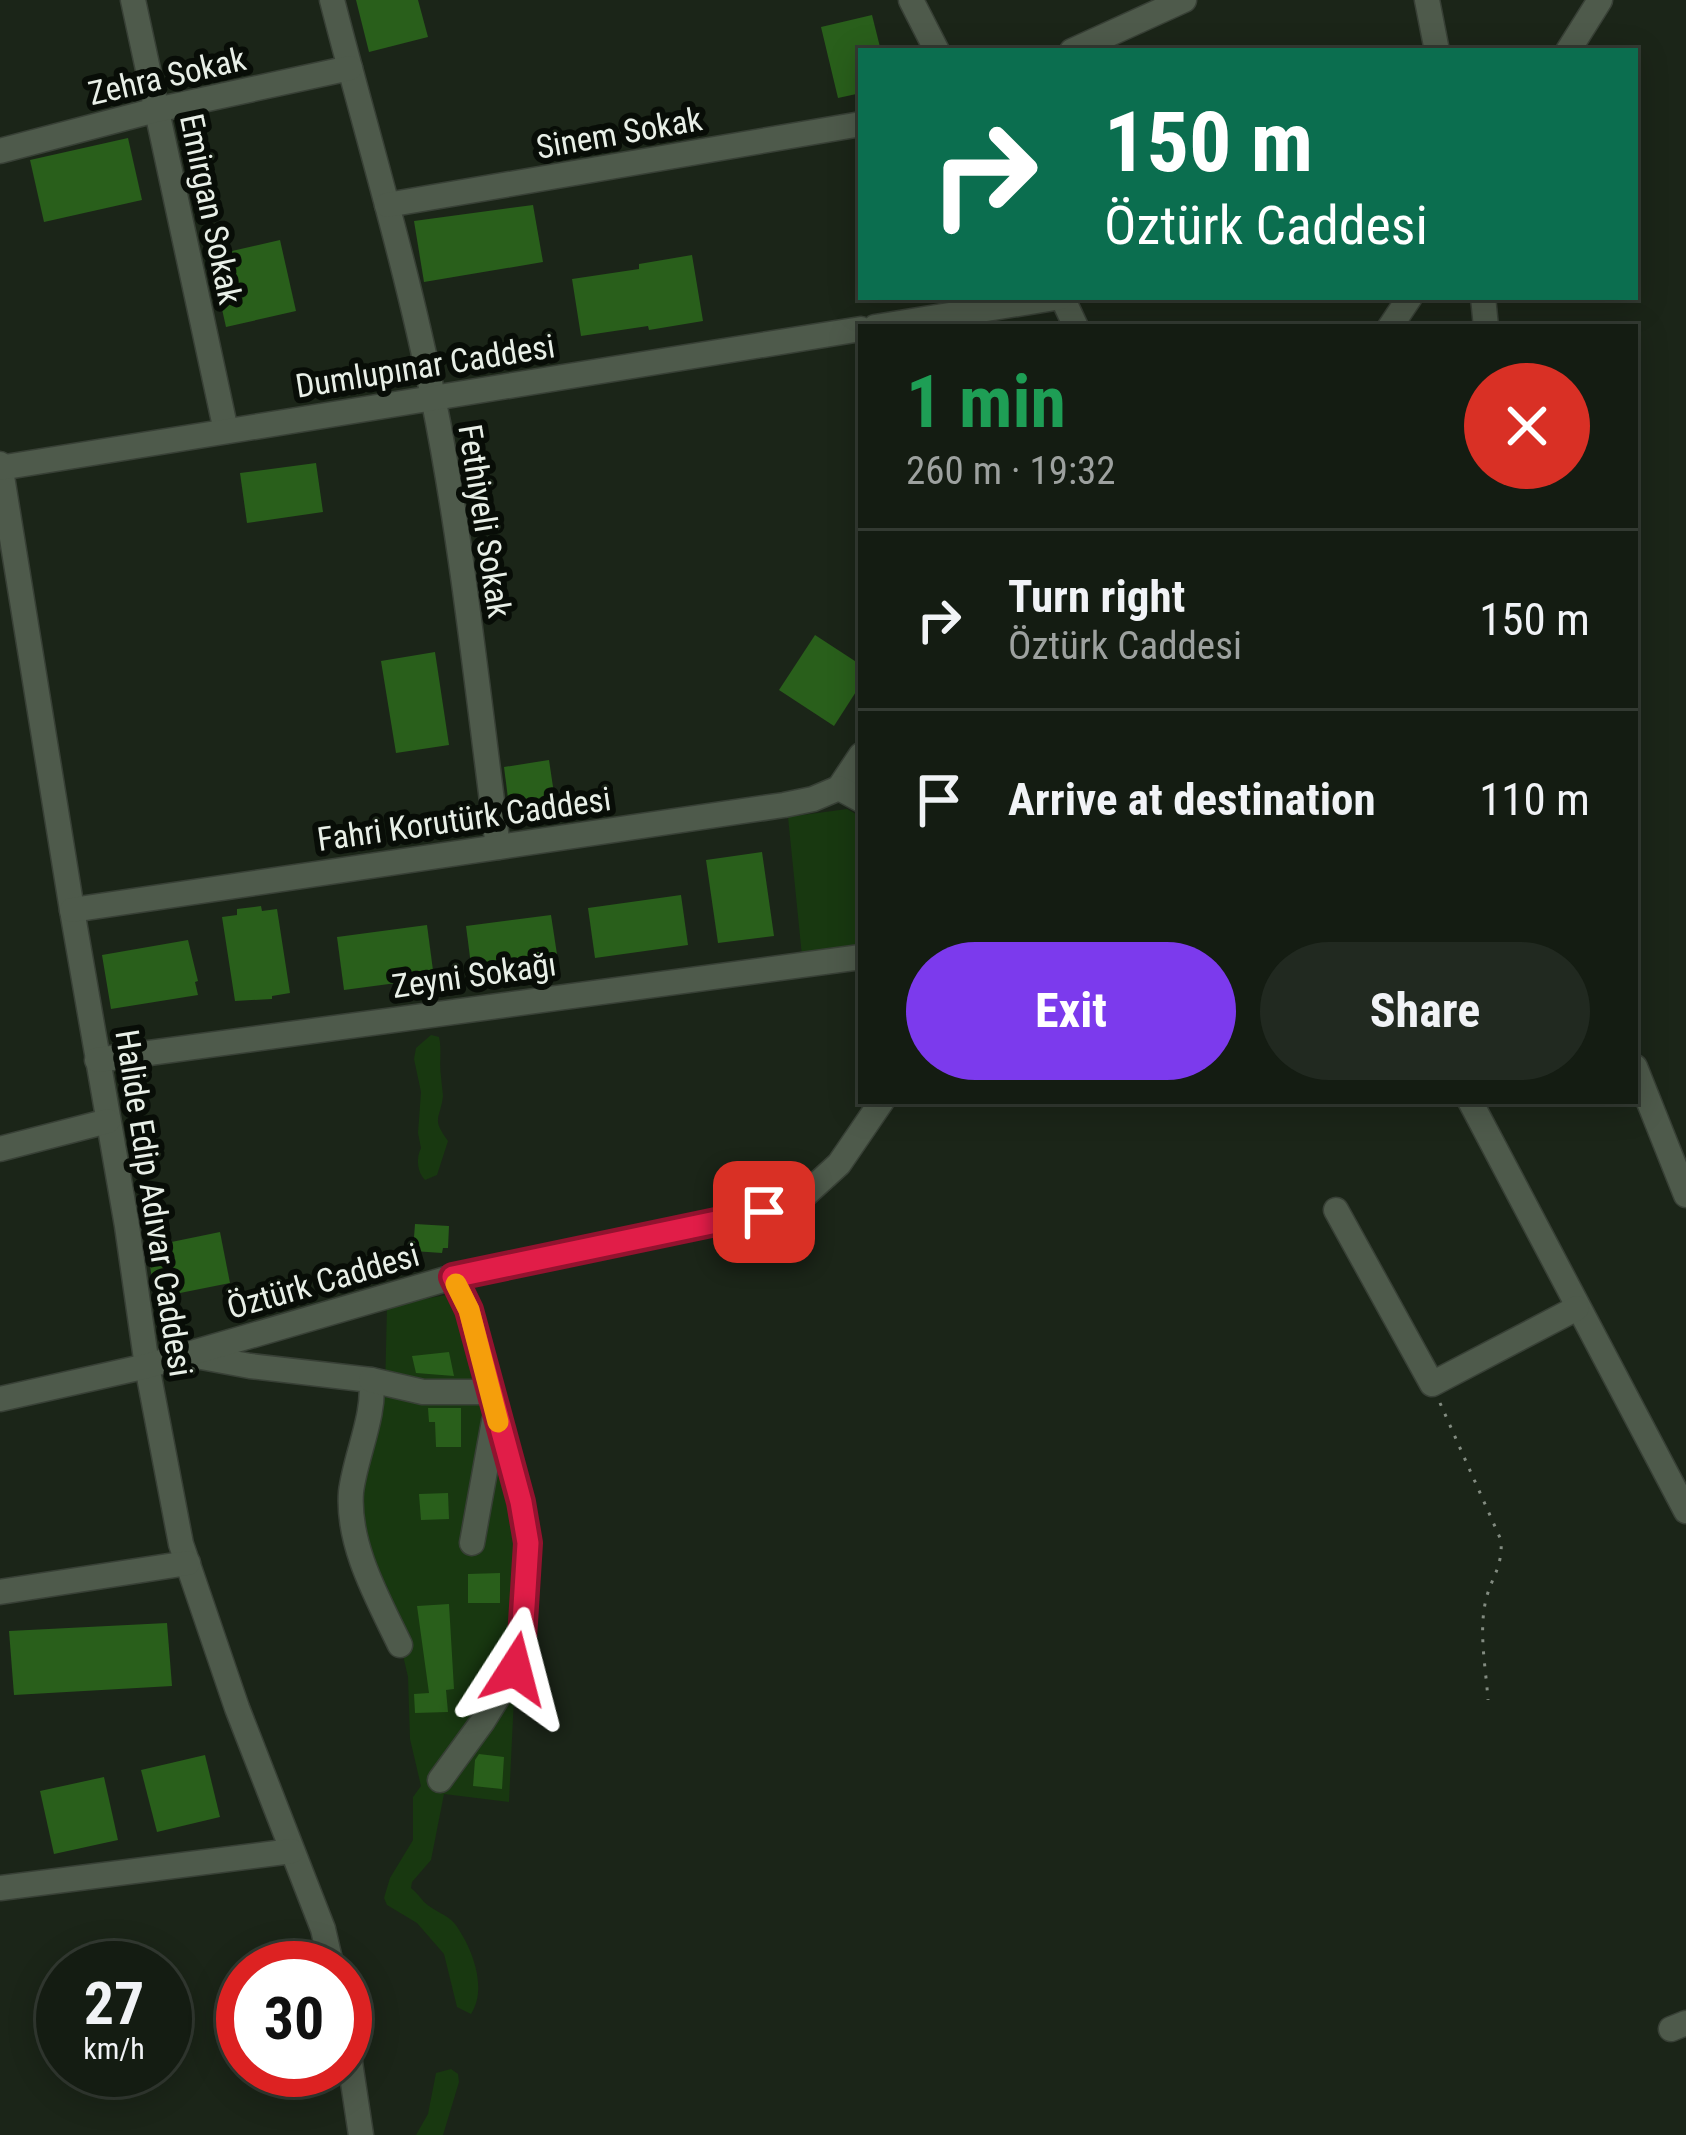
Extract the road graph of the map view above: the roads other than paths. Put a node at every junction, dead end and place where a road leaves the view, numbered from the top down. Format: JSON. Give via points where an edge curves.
{"nodes":[{"id":1,"x":133,"y":0,"type":"edge"},
{"id":2,"x":332,"y":0,"type":"edge"},
{"id":3,"x":911,"y":0,"type":"edge"},
{"id":4,"x":1184,"y":0,"type":"edge"},
{"id":5,"x":1427,"y":0,"type":"edge"},
{"id":6,"x":1600,"y":0,"type":"edge"},
{"id":7,"x":935,"y":48,"type":"edge"},
{"id":8,"x":1079,"y":48,"type":"edge"},
{"id":9,"x":1436,"y":48,"type":"edge"},
{"id":10,"x":1570,"y":48,"type":"edge"},
{"id":11,"x":350,"y":68,"type":"junction"},
{"id":12,"x":155,"y":110,"type":"junction"},
{"id":13,"x":858,"y":125,"type":"edge"},
{"id":14,"x":0,"y":151,"type":"edge"},
{"id":15,"x":387,"y":205,"type":"junction"},
{"id":16,"x":1042,"y":300,"type":"edge"},
{"id":17,"x":894,"y":324,"type":"edge"},
{"id":18,"x":858,"y":329,"type":"edge"},
{"id":19,"x":433,"y":398,"type":"junction"},
{"id":20,"x":226,"y":431,"type":"junction"},
{"id":21,"x":0,"y":466,"type":"edge"},
{"id":22,"x":850,"y":794,"type":"edge"},
{"id":23,"x":499,"y":848,"type":"junction"},
{"id":24,"x":72,"y":910,"type":"junction"},
{"id":25,"x":858,"y":957,"type":"edge"},
{"id":26,"x":97,"y":1060,"type":"junction"},
{"id":27,"x":1638,"y":1075,"type":"edge"},
{"id":28,"x":880,"y":1104,"type":"edge"},
{"id":29,"x":1472,"y":1104,"type":"edge"},
{"id":30,"x":108,"y":1121,"type":"junction"},
{"id":31,"x":0,"y":1149,"type":"edge"},
{"id":32,"x":1686,"y":1195,"type":"edge"},
{"id":33,"x":1336,"y":1210,"type":"dead end"},
{"id":34,"x":453,"y":1277,"type":"junction"},
{"id":35,"x":1577,"y":1308,"type":"junction"},
{"id":36,"x":188,"y":1354,"type":"junction"},
{"id":37,"x":147,"y":1366,"type":"junction"},
{"id":38,"x":371,"y":1380,"type":"junction"},
{"id":39,"x":0,"y":1399,"type":"edge"},
{"id":40,"x":492,"y":1402,"type":"junction"},
{"id":41,"x":1686,"y":1511,"type":"edge"},
{"id":42,"x":472,"y":1543,"type":"dead end"},
{"id":43,"x":188,"y":1563,"type":"junction"},
{"id":44,"x":0,"y":1592,"type":"edge"},
{"id":45,"x":400,"y":1645,"type":"dead end"},
{"id":46,"x":440,"y":1780,"type":"dead end"},
{"id":47,"x":292,"y":1851,"type":"junction"},
{"id":48,"x":0,"y":1888,"type":"edge"},
{"id":49,"x":326,"y":1941,"type":"edge"},
{"id":50,"x":355,"y":2097,"type":"edge"},
{"id":51,"x":361,"y":2135,"type":"edge"}],
"edges":[{"from":1,"to":12,"type":"street","name":"Emirgan Sokak"},
{"from":2,"to":11,"type":"street","name":"Fethiyeli Sokak"},
{"from":3,"to":7,"type":"street"},
{"from":4,"to":8,"type":"street"},
{"from":5,"to":9,"type":"street"},
{"from":6,"to":10,"type":"street"},
{"from":11,"to":12,"type":"street","name":"Zehra Sokak"},
{"from":11,"to":15,"type":"street","name":"Fethiyeli Sokak"},
{"from":12,"to":14,"type":"street","name":"Zehra Sokak"},
{"from":12,"to":20,"type":"street","name":"Emirgan Sokak"},
{"from":13,"to":15,"type":"street","name":"Sinem Sokak"},
{"from":15,"to":19,"type":"street","name":"Fethiyeli Sokak"},
{"from":16,"to":17,"type":"street"},
{"from":18,"to":19,"type":"street","name":"Dumlupınar Caddesi"},
{"from":19,"to":20,"type":"street","name":"Dumlupınar Caddesi"},
{"from":19,"to":23,"type":"street","name":"Fethiyeli Sokak"},
{"from":20,"to":21,"type":"street","name":"Dumlupınar Caddesi"},
{"from":21,"to":24,"type":"street","name":"Halide Edip Adıvar Caddesi"},
{"from":22,"to":23,"type":"street","name":"Fahri Korutürk Caddesi"},
{"from":23,"to":24,"type":"street","name":"Fahri Korutürk Caddesi"},
{"from":24,"to":26,"type":"street","name":"Halide Edip Adıvar Caddesi"},
{"from":25,"to":26,"type":"street","name":"Zeyni Sokağı"},
{"from":26,"to":30,"type":"street","name":"Halide Edip Adıvar Caddesi"},
{"from":27,"to":32,"type":"street"},
{"from":28,"to":34,"type":"street","name":"Öztürk Caddesi","via":[[839,1164],[806,1195],[764,1212]]},
{"from":29,"to":35,"type":"street"},
{"from":30,"to":31,"type":"street"},
{"from":30,"to":37,"type":"street","name":"Halide Edip Adıvar Caddesi"},
{"from":33,"to":35,"type":"street","via":[[1432,1384]]},
{"from":34,"to":36,"type":"street","name":"Öztürk Caddesi"},
{"from":34,"to":40,"type":"street"},
{"from":35,"to":41,"type":"street"},
{"from":36,"to":37,"type":"street","name":"Öztürk Caddesi"},
{"from":36,"to":38,"type":"street"},
{"from":37,"to":39,"type":"street","name":"Öztürk Caddesi"},
{"from":37,"to":43,"type":"street","name":"Halide Edip Adıvar Caddesi"},
{"from":38,"to":40,"type":"street"},
{"from":38,"to":45,"type":"street","via":[[352,1508],[371,1583]]},
{"from":40,"to":42,"type":"street"},
{"from":40,"to":46,"type":"street","via":[[528,1543],[522,1638],[515,1669]]},
{"from":43,"to":44,"type":"street"},
{"from":43,"to":47,"type":"street","name":"Halide Edip Adıvar Caddesi"},
{"from":47,"to":48,"type":"street"},
{"from":47,"to":49,"type":"street","name":"Halide Edip Adıvar Caddesi"},
{"from":50,"to":51,"type":"street"}]}
